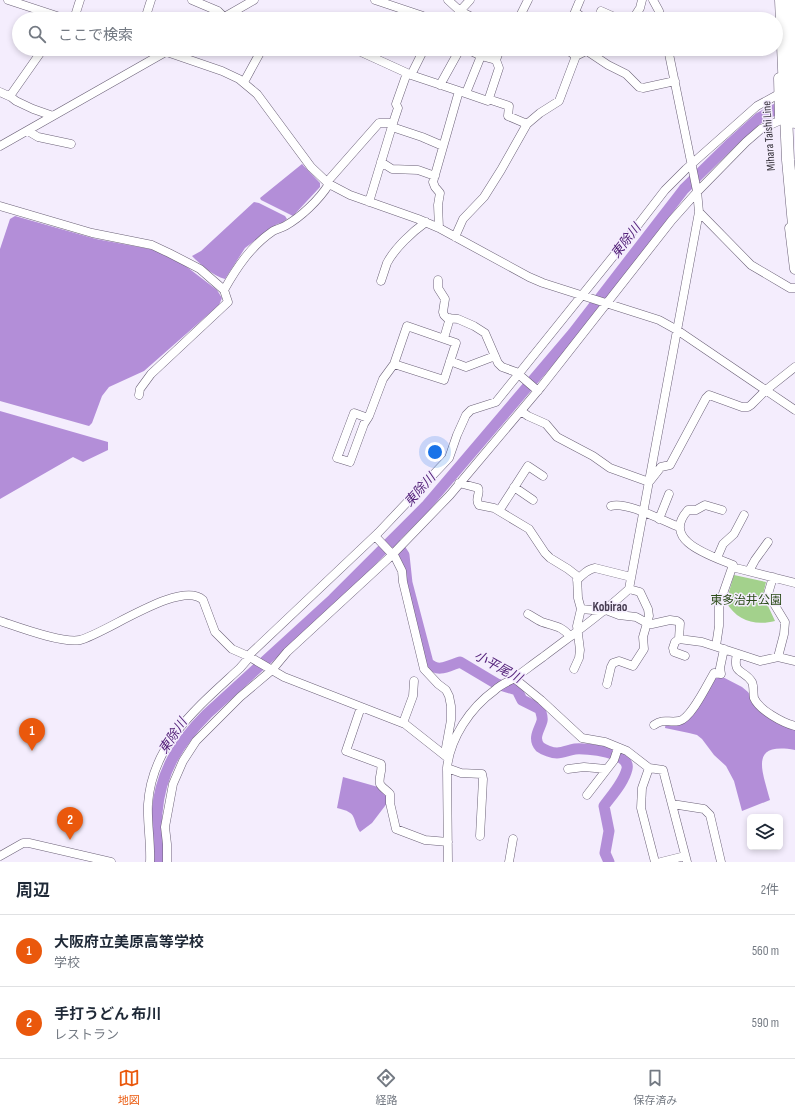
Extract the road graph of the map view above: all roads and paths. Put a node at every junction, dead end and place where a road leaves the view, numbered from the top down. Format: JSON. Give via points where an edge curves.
{"nodes":[{"id":1,"x":8,"y":0,"type":"edge"},
{"id":2,"x":80,"y":0,"type":"edge"},
{"id":3,"x":152,"y":0,"type":"edge"},
{"id":4,"x":192,"y":0,"type":"edge"},
{"id":5,"x":254,"y":0,"type":"edge"},
{"id":6,"x":375,"y":0,"type":"edge"},
{"id":7,"x":448,"y":0,"type":"edge"},
{"id":8,"x":470,"y":0,"type":"edge"},
{"id":9,"x":528,"y":0,"type":"edge"},
{"id":10,"x":579,"y":0,"type":"edge"},
{"id":11,"x":642,"y":0,"type":"edge"},
{"id":12,"x":653,"y":0,"type":"edge"},
{"id":13,"x":780,"y":0,"type":"edge"},
{"id":14,"x":43,"y":12,"type":"edge"},
{"id":15,"x":76,"y":12,"type":"edge"},
{"id":16,"x":148,"y":12,"type":"edge"},
{"id":17,"x":218,"y":12,"type":"edge"},
{"id":18,"x":233,"y":12,"type":"edge"},
{"id":19,"x":411,"y":12,"type":"edge"},
{"id":20,"x":456,"y":12,"type":"edge"},
{"id":21,"x":460,"y":12,"type":"edge"},
{"id":22,"x":522,"y":12,"type":"edge"},
{"id":23,"x":575,"y":12,"type":"edge"},
{"id":24,"x":637,"y":12,"type":"edge"},
{"id":25,"x":659,"y":12,"type":"edge"},
{"id":26,"x":780,"y":12,"type":"edge"},
{"id":27,"x":781,"y":12,"type":"edge"},
{"id":28,"x":781,"y":12,"type":"edge"},
{"id":29,"x":783,"y":24,"type":"edge"},
{"id":30,"x":38,"y":56,"type":"edge"},
{"id":31,"x":158,"y":56,"type":"edge"},
{"id":32,"x":184,"y":56,"type":"edge"},
{"id":33,"x":258,"y":56,"type":"edge"},
{"id":34,"x":370,"y":56,"type":"edge"},
{"id":35,"x":420,"y":56,"type":"edge"},
{"id":36,"x":456,"y":56,"type":"edge"},
{"id":37,"x":481,"y":56,"type":"joint"},
{"id":38,"x":497,"y":56,"type":"edge"},
{"id":39,"x":576,"y":56,"type":"edge"},
{"id":40,"x":597,"y":56,"type":"edge"},
{"id":41,"x":670,"y":56,"type":"edge"},
{"id":42,"x":779,"y":56,"type":"edge"},
{"id":43,"x":783,"y":56,"type":"edge"},
{"id":44,"x":496,"y":60,"type":"junction"},
{"id":45,"x":409,"y":74,"type":"junction"},
{"id":46,"x":675,"y":81,"type":"junction"},
{"id":47,"x":244,"y":82,"type":"junction"},
{"id":48,"x":440,"y":84,"type":"junction"},
{"id":49,"x":0,"y":92,"type":"edge"},
{"id":50,"x":463,"y":92,"type":"junction"},
{"id":51,"x":779,"y":95,"type":"junction"},
{"id":52,"x":10,"y":96,"type":"junction"},
{"id":53,"x":488,"y":99,"type":"junction"},
{"id":54,"x":53,"y":116,"type":"junction"},
{"id":55,"x":780,"y":118,"type":"junction"},
{"id":56,"x":795,"y":122,"type":"edge"},
{"id":57,"x":527,"y":124,"type":"junction"},
{"id":58,"x":392,"y":125,"type":"junction"},
{"id":59,"x":28,"y":131,"type":"junction"},
{"id":60,"x":71,"y":144,"type":"dead end"},
{"id":61,"x":0,"y":146,"type":"edge"},
{"id":62,"x":443,"y":146,"type":"junction"},
{"id":63,"x":381,"y":162,"type":"junction"},
{"id":64,"x":692,"y":167,"type":"junction"},
{"id":65,"x":435,"y":176,"type":"junction"},
{"id":66,"x":328,"y":183,"type":"junction"},
{"id":67,"x":697,"y":191,"type":"junction"},
{"id":68,"x":369,"y":202,"type":"junction"},
{"id":69,"x":0,"y":206,"type":"edge"},
{"id":70,"x":699,"y":212,"type":"junction"},
{"id":71,"x":426,"y":222,"type":"junction"},
{"id":72,"x":439,"y":228,"type":"junction"},
{"id":73,"x":795,"y":236,"type":"edge"},
{"id":74,"x":455,"y":238,"type":"junction"},
{"id":75,"x":795,"y":269,"type":"edge"},
{"id":76,"x":438,"y":280,"type":"dead end"},
{"id":77,"x":380,"y":281,"type":"dead end"},
{"id":78,"x":795,"y":288,"type":"edge"},
{"id":79,"x":224,"y":290,"type":"junction"},
{"id":80,"x":585,"y":297,"type":"junction"},
{"id":81,"x":607,"y":304,"type":"junction"},
{"id":82,"x":450,"y":318,"type":"junction"},
{"id":83,"x":677,"y":330,"type":"junction"},
{"id":84,"x":444,"y":338,"type":"junction"},
{"id":85,"x":495,"y":356,"type":"junction"},
{"id":86,"x":450,"y":361,"type":"junction"},
{"id":87,"x":394,"y":364,"type":"junction"},
{"id":88,"x":795,"y":367,"type":"edge"},
{"id":89,"x":518,"y":375,"type":"junction"},
{"id":90,"x":766,"y":390,"type":"junction"},
{"id":91,"x":538,"y":391,"type":"junction"},
{"id":92,"x":138,"y":395,"type":"dead end"},
{"id":93,"x":795,"y":410,"type":"edge"},
{"id":94,"x":521,"y":411,"type":"junction"},
{"id":95,"x":368,"y":418,"type":"junction"},
{"id":96,"x":543,"y":476,"type":"dead end"},
{"id":97,"x":649,"y":482,"type":"junction"},
{"id":98,"x":459,"y":483,"type":"junction"},
{"id":99,"x":514,"y":487,"type":"junction"},
{"id":100,"x":669,"y":494,"type":"dead end"},
{"id":101,"x":533,"y":500,"type":"dead end"},
{"id":102,"x":611,"y":506,"type":"dead end"},
{"id":103,"x":722,"y":510,"type":"dead end"},
{"id":104,"x":499,"y":511,"type":"junction"},
{"id":105,"x":643,"y":512,"type":"junction"},
{"id":106,"x":744,"y":515,"type":"dead end"},
{"id":107,"x":659,"y":519,"type":"junction"},
{"id":108,"x":679,"y":527,"type":"junction"},
{"id":109,"x":375,"y":536,"type":"junction"},
{"id":110,"x":768,"y":542,"type":"dead end"},
{"id":111,"x":393,"y":554,"type":"junction"},
{"id":112,"x":717,"y":558,"type":"junction"},
{"id":113,"x":732,"y":567,"type":"junction"},
{"id":114,"x":749,"y":571,"type":"junction"},
{"id":115,"x":631,"y":576,"type":"junction"},
{"id":116,"x":773,"y":577,"type":"junction"},
{"id":117,"x":578,"y":580,"type":"junction"},
{"id":118,"x":795,"y":583,"type":"edge"},
{"id":119,"x":629,"y":589,"type":"junction"},
{"id":120,"x":581,"y":609,"type":"junction"},
{"id":121,"x":605,"y":611,"type":"junction"},
{"id":122,"x":528,"y":614,"type":"dead end"},
{"id":123,"x":0,"y":621,"type":"edge"},
{"id":124,"x":647,"y":623,"type":"junction"},
{"id":125,"x":578,"y":631,"type":"junction"},
{"id":126,"x":570,"y":637,"type":"junction"},
{"id":127,"x":679,"y":639,"type":"junction"},
{"id":128,"x":716,"y":646,"type":"junction"},
{"id":129,"x":724,"y":649,"type":"junction"},
{"id":130,"x":737,"y":654,"type":"junction"},
{"id":131,"x":684,"y":656,"type":"dead end"},
{"id":132,"x":250,"y":657,"type":"junction"},
{"id":133,"x":778,"y":657,"type":"junction"},
{"id":134,"x":795,"y":660,"type":"edge"},
{"id":135,"x":574,"y":669,"type":"dead end"},
{"id":136,"x":271,"y":670,"type":"junction"},
{"id":137,"x":514,"y":678,"type":"junction"},
{"id":138,"x":414,"y":681,"type":"dead end"},
{"id":139,"x":607,"y":684,"type":"dead end"},
{"id":140,"x":361,"y":707,"type":"junction"},
{"id":141,"x":403,"y":723,"type":"junction"},
{"id":142,"x":654,"y":725,"type":"dead end"},
{"id":143,"x":795,"y":726,"type":"edge"},
{"id":144,"x":618,"y":748,"type":"junction"},
{"id":145,"x":446,"y":757,"type":"junction"},
{"id":146,"x":447,"y":768,"type":"junction"},
{"id":147,"x":649,"y":768,"type":"junction"},
{"id":148,"x":568,"y":769,"type":"dead end"},
{"id":149,"x":606,"y":769,"type":"junction"},
{"id":150,"x":587,"y":795,"type":"dead end"},
{"id":151,"x":672,"y":804,"type":"junction"},
{"id":152,"x":480,"y":836,"type":"dead end"},
{"id":153,"x":513,"y":839,"type":"dead end"},
{"id":154,"x":448,"y":842,"type":"junction"},
{"id":155,"x":0,"y":856,"type":"edge"},
{"id":156,"x":686,"y":859,"type":"edge"},
{"id":157,"x":111,"y":862,"type":"edge"},
{"id":158,"x":150,"y":862,"type":"edge"},
{"id":159,"x":167,"y":862,"type":"edge"},
{"id":160,"x":448,"y":862,"type":"edge"},
{"id":161,"x":509,"y":862,"type":"edge"},
{"id":162,"x":655,"y":862,"type":"edge"},
{"id":163,"x":661,"y":862,"type":"edge"},
{"id":164,"x":721,"y":862,"type":"edge"}],
"edges":[{"from":1,"to":14,"type":"street"},
{"from":2,"to":15,"type":"street"},
{"from":3,"to":16,"type":"street"},
{"from":4,"to":17,"type":"street"},
{"from":5,"to":18,"type":"street"},
{"from":6,"to":19,"type":"street"},
{"from":7,"to":20,"type":"street"},
{"from":8,"to":21,"type":"street"},
{"from":9,"to":22,"type":"street"},
{"from":10,"to":23,"type":"street"},
{"from":11,"to":24,"type":"street"},
{"from":12,"to":25,"type":"street"},
{"from":13,"to":26,"type":"main road","name":"Mihara Taishi Line"},
{"from":13,"to":27,"type":"highway"},
{"from":13,"to":28,"type":"highway"},
{"from":29,"to":56,"type":"highway"},
{"from":30,"to":52,"type":"street"},
{"from":31,"to":54,"type":"street"},
{"from":32,"to":47,"type":"street","via":[[232,74]]},
{"from":33,"to":47,"type":"street"},
{"from":34,"to":45,"type":"street"},
{"from":35,"to":45,"type":"street"},
{"from":36,"to":48,"type":"street"},
{"from":37,"to":44,"type":"street"},
{"from":37,"to":50,"type":"street"},
{"from":38,"to":44,"type":"street"},
{"from":39,"to":57,"type":"street","via":[[559,101],[540,112]]},
{"from":40,"to":46,"type":"street","via":[[626,74],[639,87]]},
{"from":41,"to":46,"type":"street"},
{"from":42,"to":51,"type":"main road","name":"Mihara Taishi Line"},
{"from":43,"to":73,"type":"highway"},
{"from":44,"to":53,"type":"street","via":[[499,68]]},
{"from":45,"to":48,"type":"street"},
{"from":45,"to":58,"type":"street","via":[[396,104],[398,108]]},
{"from":46,"to":64,"type":"street"},
{"from":47,"to":66,"type":"street","via":[[257,94],[311,167]]},
{"from":48,"to":50,"type":"street"},
{"from":49,"to":52,"type":"street"},
{"from":50,"to":53,"type":"street"},
{"from":50,"to":62,"type":"street"},
{"from":51,"to":55,"type":"main road","name":"Mihara Taishi Line"},
{"from":51,"to":64,"type":"street","via":[[757,106]]},
{"from":52,"to":54,"type":"street","via":[[33,109]]},
{"from":53,"to":57,"type":"street","via":[[509,106],[508,116]]},
{"from":54,"to":59,"type":"street"},
{"from":55,"to":67,"type":"street","via":[[761,129]]},
{"from":55,"to":75,"type":"main road","name":"Mihara Taishi Line"},
{"from":57,"to":74,"type":"street","via":[[484,197],[463,219]]},
{"from":58,"to":62,"type":"street"},
{"from":58,"to":63,"type":"street"},
{"from":58,"to":66,"type":"street","via":[[379,123]]},
{"from":59,"to":60,"type":"street","via":[[38,137]]},
{"from":59,"to":61,"type":"street"},
{"from":62,"to":65,"type":"street"},
{"from":63,"to":65,"type":"street","via":[[392,168],[418,170]]},
{"from":63,"to":68,"type":"street"},
{"from":64,"to":67,"type":"street"},
{"from":64,"to":80,"type":"street","via":[[665,190]]},
{"from":65,"to":72,"type":"street","via":[[433,182],[440,193]]},
{"from":66,"to":68,"type":"street"},
{"from":66,"to":79,"type":"street","via":[[314,204],[284,227],[274,230],[251,251],[237,267]]},
{"from":67,"to":70,"type":"street"},
{"from":67,"to":81,"type":"street"},
{"from":68,"to":71,"type":"street"},
{"from":69,"to":79,"type":"street","via":[[92,233],[152,245],[200,269]]},
{"from":70,"to":78,"type":"street","via":[[751,265],[790,288]]},
{"from":70,"to":83,"type":"street"},
{"from":71,"to":72,"type":"street"},
{"from":71,"to":77,"type":"street","via":[[406,239],[388,262]]},
{"from":72,"to":74,"type":"street"},
{"from":74,"to":80,"type":"street","via":[[529,277]]},
{"from":76,"to":82,"type":"street","via":[[438,288],[445,299],[442,312]]},
{"from":79,"to":92,"type":"street","via":[[228,302],[151,374]]},
{"from":80,"to":81,"type":"street"},
{"from":80,"to":89,"type":"street"},
{"from":81,"to":83,"type":"street","via":[[659,320]]},
{"from":81,"to":91,"type":"street"},
{"from":82,"to":84,"type":"street"},
{"from":82,"to":85,"type":"street","via":[[458,319],[485,333]]},
{"from":83,"to":90,"type":"street"},
{"from":83,"to":97,"type":"street"},
{"from":84,"to":86,"type":"street","via":[[456,343]]},
{"from":84,"to":87,"type":"street","via":[[407,326]]},
{"from":85,"to":86,"type":"street","via":[[466,366]]},
{"from":85,"to":89,"type":"street","via":[[502,367]]},
{"from":86,"to":87,"type":"street","via":[[444,380]]},
{"from":87,"to":95,"type":"street","via":[[383,379]]},
{"from":88,"to":90,"type":"street"},
{"from":89,"to":91,"type":"street"},
{"from":89,"to":109,"type":"street","via":[[496,402],[471,410],[466,415],[449,458]]},
{"from":90,"to":93,"type":"street"},
{"from":90,"to":97,"type":"street","via":[[752,406],[748,407],[709,395],[670,465],[661,467]]},
{"from":91,"to":94,"type":"street"},
{"from":94,"to":97,"type":"street","via":[[546,424],[557,437],[610,468]]},
{"from":94,"to":98,"type":"street"},
{"from":95,"to":95,"type":"street","via":[[350,462],[337,458],[354,413]]},
{"from":96,"to":99,"type":"street","via":[[528,466]]},
{"from":97,"to":105,"type":"street"},
{"from":98,"to":104,"type":"street","via":[[478,488],[479,505]]},
{"from":98,"to":111,"type":"street"},
{"from":99,"to":101,"type":"street"},
{"from":99,"to":104,"type":"street"},
{"from":100,"to":107,"type":"street"},
{"from":102,"to":105,"type":"street","via":[[622,505]]},
{"from":103,"to":108,"type":"street","via":[[705,505],[696,510],[688,510]]},
{"from":104,"to":117,"type":"street","via":[[529,529],[545,553],[574,573]]},
{"from":105,"to":107,"type":"street"},
{"from":105,"to":115,"type":"street"},
{"from":106,"to":112,"type":"street","via":[[734,534],[723,544]]},
{"from":107,"to":108,"type":"street"},
{"from":108,"to":112,"type":"street","via":[[680,534],[687,543]]},
{"from":109,"to":111,"type":"street"},
{"from":109,"to":132,"type":"street"},
{"from":110,"to":114,"type":"street"},
{"from":111,"to":136,"type":"street","via":[[287,652]]},
{"from":111,"to":145,"type":"street","via":[[402,571],[424,669],[449,696],[451,720]]},
{"from":112,"to":113,"type":"street"},
{"from":113,"to":114,"type":"street"},
{"from":113,"to":128,"type":"street","via":[[718,610]]},
{"from":114,"to":116,"type":"street"},
{"from":115,"to":117,"type":"street","via":[[595,568]]},
{"from":115,"to":119,"type":"street"},
{"from":116,"to":118,"type":"street"},
{"from":116,"to":133,"type":"street","via":[[768,594],[785,622]]},
{"from":117,"to":120,"type":"street"},
{"from":119,"to":121,"type":"street"},
{"from":119,"to":124,"type":"street","via":[[640,592],[648,609]]},
{"from":120,"to":121,"type":"street"},
{"from":120,"to":125,"type":"street"},
{"from":121,"to":124,"type":"street","via":[[636,617]]},
{"from":121,"to":125,"type":"street"},
{"from":122,"to":126,"type":"street","via":[[560,628]]},
{"from":123,"to":132,"type":"street","via":[[56,638],[79,640],[150,606],[190,594],[203,600],[219,637],[232,649]]},
{"from":124,"to":127,"type":"street","via":[[677,621],[680,623]]},
{"from":124,"to":139,"type":"street","via":[[642,653],[633,666],[619,661],[613,663]]},
{"from":125,"to":126,"type":"street"},
{"from":125,"to":135,"type":"street","via":[[580,658]]},
{"from":126,"to":137,"type":"street"},
{"from":127,"to":128,"type":"street"},
{"from":127,"to":131,"type":"street","via":[[672,648],[674,652]]},
{"from":128,"to":129,"type":"street"},
{"from":129,"to":130,"type":"street"},
{"from":129,"to":142,"type":"street","via":[[721,674],[714,673],[684,719],[660,721]]},
{"from":130,"to":133,"type":"street","via":[[760,661]]},
{"from":130,"to":143,"type":"street","via":[[737,669],[752,682],[754,698],[760,707]]},
{"from":132,"to":136,"type":"street"},
{"from":132,"to":158,"type":"street","via":[[180,726],[161,756],[148,799]]},
{"from":133,"to":134,"type":"street"},
{"from":136,"to":140,"type":"street","via":[[306,687]]},
{"from":136,"to":159,"type":"street","via":[[213,722],[182,761],[173,784],[165,821]]},
{"from":137,"to":144,"type":"street","via":[[582,738],[605,742]]},
{"from":137,"to":145,"type":"street","via":[[495,689],[482,701],[457,734]]},
{"from":138,"to":141,"type":"street","via":[[413,696]]},
{"from":140,"to":141,"type":"street"},
{"from":140,"to":154,"type":"street","via":[[346,751],[381,764],[380,783],[390,794],[396,829],[425,840]]},
{"from":141,"to":145,"type":"street"},
{"from":144,"to":147,"type":"street","via":[[627,751]]},
{"from":144,"to":149,"type":"street","via":[[614,760]]},
{"from":145,"to":146,"type":"street"},
{"from":146,"to":152,"type":"street","via":[[461,773],[482,774]]},
{"from":146,"to":154,"type":"street"},
{"from":147,"to":151,"type":"street","via":[[663,770]]},
{"from":147,"to":162,"type":"street","via":[[642,788],[641,808]]},
{"from":148,"to":149,"type":"street","via":[[584,766]]},
{"from":149,"to":150,"type":"street"},
{"from":151,"to":156,"type":"street"},
{"from":151,"to":164,"type":"street","via":[[704,809],[710,815]]},
{"from":153,"to":161,"type":"street"},
{"from":154,"to":160,"type":"street"},
{"from":155,"to":157,"type":"street","via":[[23,843],[29,843]]},
{"from":156,"to":163,"type":"street"}]}
